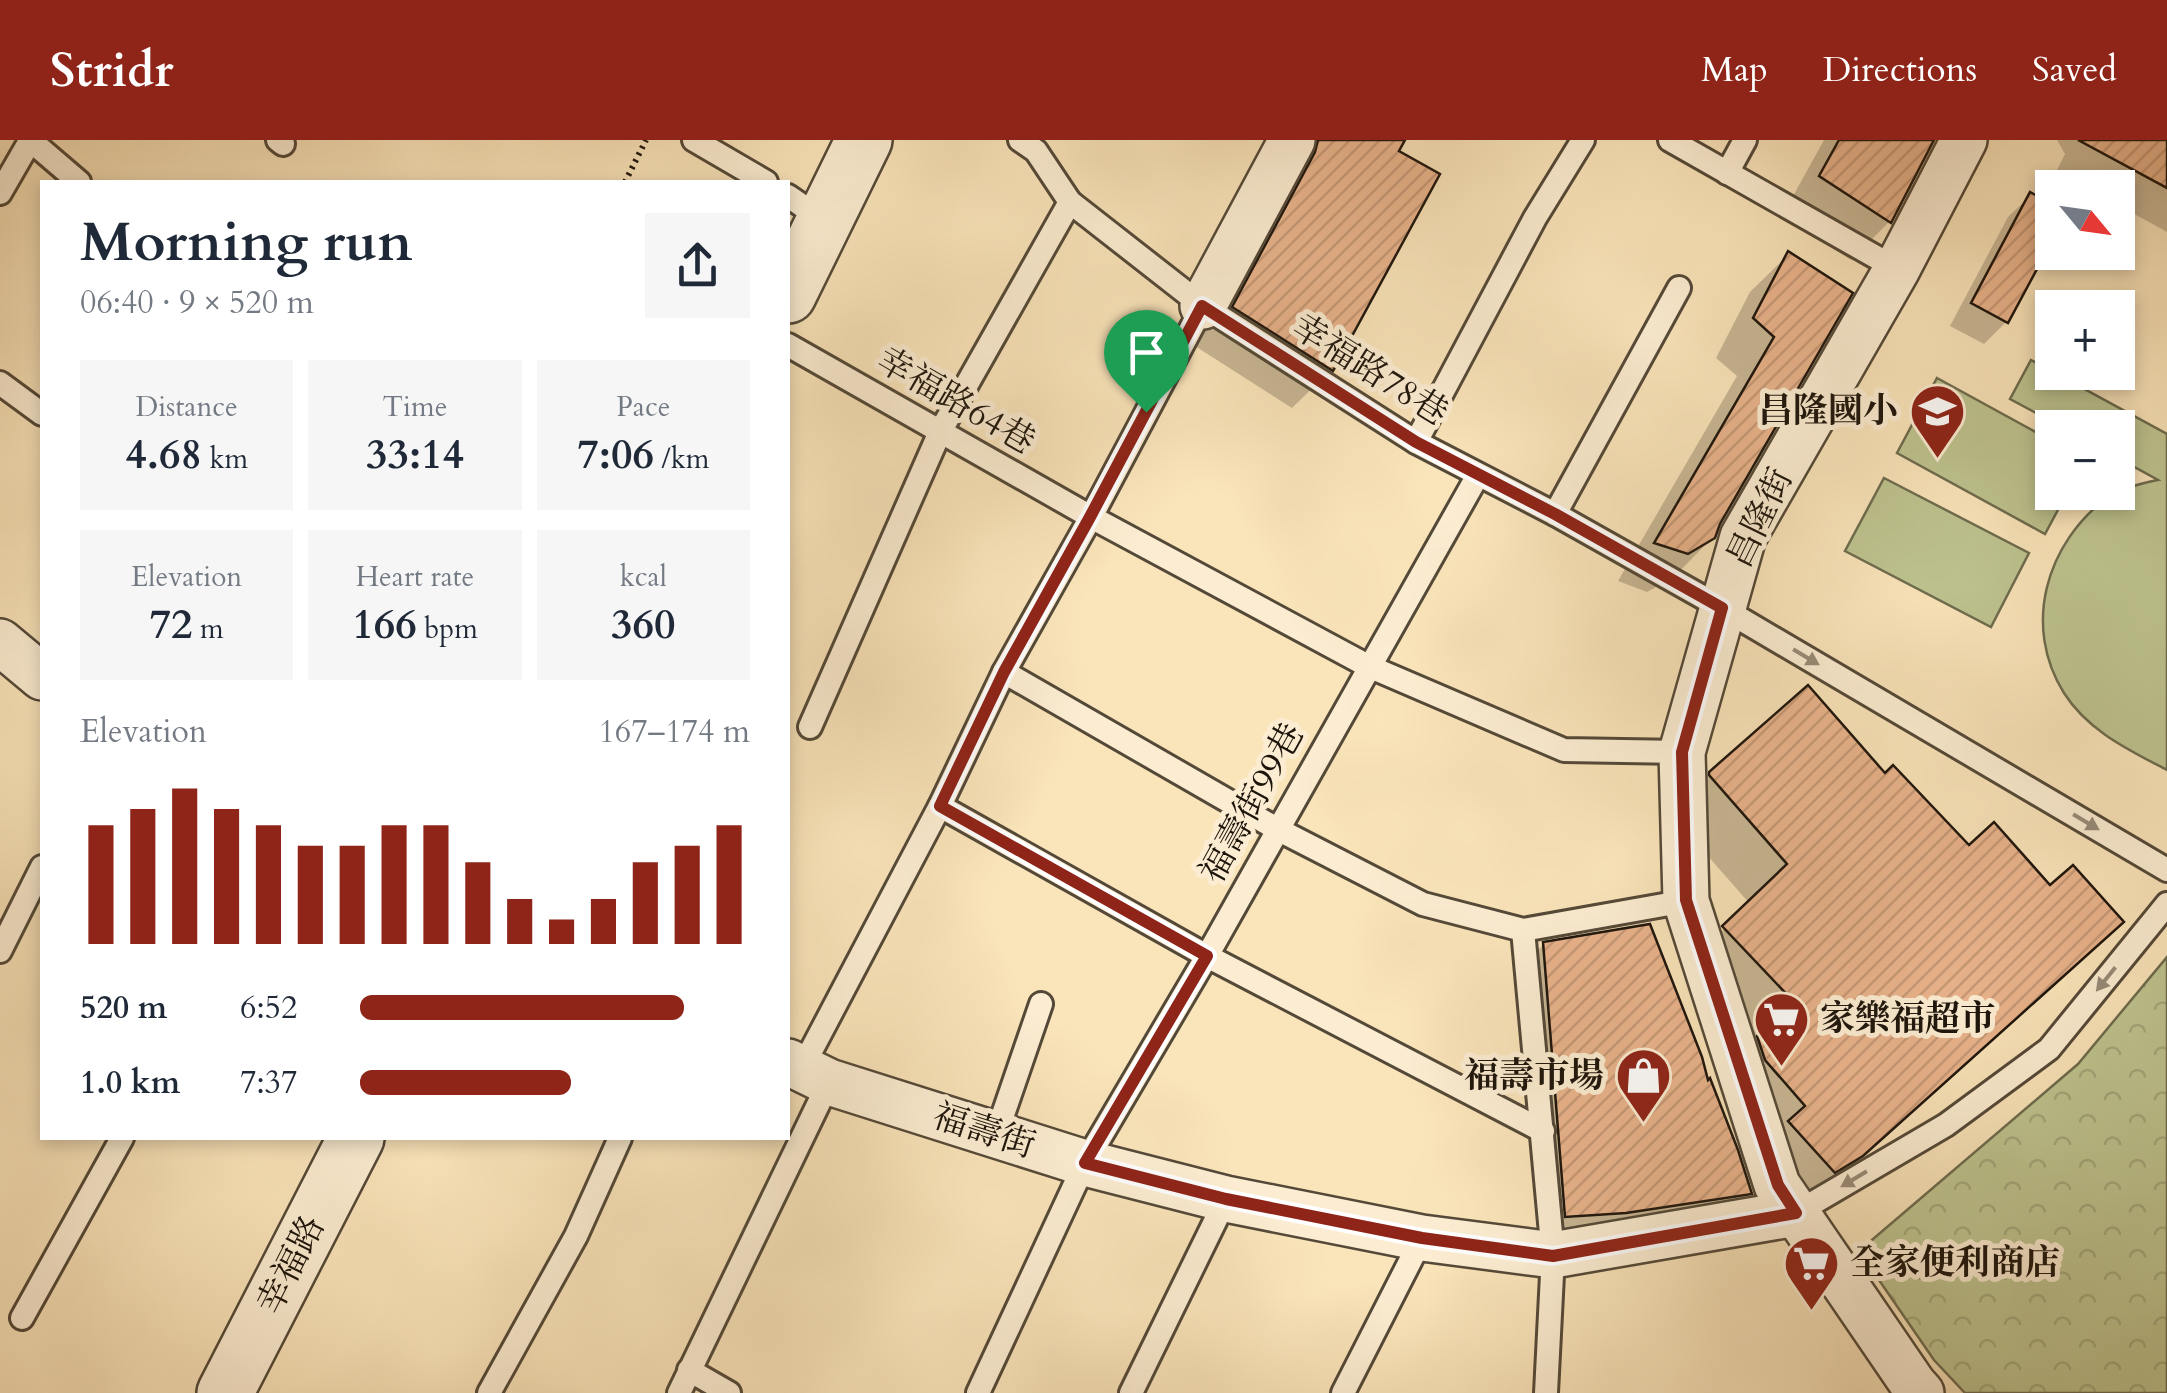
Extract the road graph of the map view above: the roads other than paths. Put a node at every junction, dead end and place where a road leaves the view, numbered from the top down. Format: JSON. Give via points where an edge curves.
{"nodes":[{"id":1,"x":694,"y":140,"type":"edge"},
{"id":2,"x":864,"y":140,"type":"edge"},
{"id":3,"x":1292,"y":140,"type":"edge"},
{"id":4,"x":1582,"y":140,"type":"edge"},
{"id":5,"x":1670,"y":140,"type":"edge"},
{"id":6,"x":1744,"y":140,"type":"edge"},
{"id":7,"x":1964,"y":140,"type":"edge"},
{"id":8,"x":30,"y":141,"type":"edge"},
{"id":9,"x":1033,"y":144,"type":"edge"},
{"id":10,"x":1727,"y":173,"type":"junction"},
{"id":11,"x":77,"y":180,"type":"edge"},
{"id":12,"x":763,"y":180,"type":"edge"},
{"id":13,"x":0,"y":193,"type":"edge"},
{"id":14,"x":1070,"y":202,"type":"junction"},
{"id":15,"x":805,"y":208,"type":"edge"},
{"id":16,"x":1896,"y":269,"type":"junction"},
{"id":17,"x":790,"y":285,"type":"edge"},
{"id":18,"x":1679,"y":288,"type":"dead end"},
{"id":19,"x":1202,"y":306,"type":"junction"},
{"id":20,"x":790,"y":346,"type":"edge"},
{"id":21,"x":0,"y":383,"type":"edge"},
{"id":22,"x":40,"y":413,"type":"edge"},
{"id":23,"x":940,"y":432,"type":"junction"},
{"id":24,"x":1416,"y":442,"type":"junction"},
{"id":25,"x":1478,"y":476,"type":"junction"},
{"id":26,"x":1555,"y":514,"type":"junction"},
{"id":27,"x":1090,"y":517,"type":"junction"},
{"id":28,"x":1722,"y":608,"type":"junction"},
{"id":29,"x":0,"y":642,"type":"edge"},
{"id":30,"x":1368,"y":666,"type":"junction"},
{"id":31,"x":1004,"y":672,"type":"junction"},
{"id":32,"x":40,"y":675,"type":"edge"},
{"id":33,"x":810,"y":727,"type":"dead end"},
{"id":34,"x":1682,"y":752,"type":"junction"},
{"id":35,"x":940,"y":806,"type":"junction"},
{"id":36,"x":1277,"y":829,"type":"junction"},
{"id":37,"x":2167,"y":870,"type":"edge"},
{"id":38,"x":40,"y":871,"type":"edge"},
{"id":39,"x":1686,"y":900,"type":"junction"},
{"id":40,"x":2167,"y":904,"type":"edge"},
{"id":41,"x":1523,"y":930,"type":"junction"},
{"id":42,"x":0,"y":951,"type":"edge"},
{"id":43,"x":1207,"y":956,"type":"junction"},
{"id":44,"x":1042,"y":1004,"type":"dead end"},
{"id":45,"x":806,"y":1071,"type":"edge"},
{"id":46,"x":790,"y":1112,"type":"edge"},
{"id":47,"x":1543,"y":1131,"type":"junction"},
{"id":48,"x":996,"y":1135,"type":"junction"},
{"id":49,"x":121,"y":1140,"type":"edge"},
{"id":50,"x":355,"y":1140,"type":"edge"},
{"id":51,"x":619,"y":1140,"type":"edge"},
{"id":52,"x":779,"y":1140,"type":"edge"},
{"id":53,"x":1085,"y":1163,"type":"junction"},
{"id":54,"x":1226,"y":1199,"type":"junction"},
{"id":55,"x":1796,"y":1213,"type":"junction"},
{"id":56,"x":1422,"y":1238,"type":"junction"},
{"id":57,"x":1553,"y":1256,"type":"junction"},
{"id":58,"x":22,"y":1318,"type":"dead end"},
{"id":59,"x":689,"y":1370,"type":"junction"},
{"id":60,"x":1912,"y":1390,"type":"edge"},
{"id":61,"x":225,"y":1393,"type":"edge"},
{"id":62,"x":489,"y":1393,"type":"edge"},
{"id":63,"x":679,"y":1393,"type":"edge"},
{"id":64,"x":729,"y":1393,"type":"edge"},
{"id":65,"x":978,"y":1393,"type":"edge"},
{"id":66,"x":1131,"y":1393,"type":"edge"},
{"id":67,"x":1343,"y":1393,"type":"edge"},
{"id":68,"x":1546,"y":1393,"type":"edge"}],
"edges":[{"from":1,"to":12,"type":"lane"},
{"from":2,"to":15,"type":"street"},
{"from":3,"to":19,"type":"street"},
{"from":4,"to":24,"type":"lane"},
{"from":5,"to":10,"type":"lane"},
{"from":6,"to":10,"type":"lane"},
{"from":7,"to":16,"type":"street","name":"昌隆街"},
{"from":8,"to":11,"type":"lane"},
{"from":8,"to":13,"type":"lane"},
{"from":9,"to":14,"type":"lane","name":"幸福路78巷"},
{"from":10,"to":16,"type":"lane"},
{"from":14,"to":19,"type":"lane","name":"幸福路78巷"},
{"from":14,"to":23,"type":"lane"},
{"from":15,"to":17,"type":"street"},
{"from":16,"to":28,"type":"street","name":"昌隆街","via":[[1743,537]]},
{"from":18,"to":26,"type":"lane"},
{"from":19,"to":24,"type":"lane","name":"幸福路78巷"},
{"from":19,"to":27,"type":"lane"},
{"from":20,"to":23,"type":"lane","name":"幸福路64巷"},
{"from":21,"to":22,"type":"lane"},
{"from":23,"to":27,"type":"lane","name":"幸福路64巷"},
{"from":23,"to":33,"type":"lane"},
{"from":24,"to":25,"type":"lane","name":"幸福路78巷"},
{"from":25,"to":26,"type":"lane","name":"幸福路78巷"},
{"from":25,"to":30,"type":"lane","name":"福壽街99巷"},
{"from":26,"to":28,"type":"lane","name":"幸福路78巷"},
{"from":27,"to":30,"type":"lane","name":"幸福路64巷"},
{"from":27,"to":31,"type":"lane"},
{"from":28,"to":34,"type":"street","name":"昌隆街"},
{"from":28,"to":37,"type":"lane","name":"幸福路78巷","one_way":true},
{"from":29,"to":32,"type":"street"},
{"from":30,"to":34,"type":"lane","name":"幸福路64巷","via":[[1564,750]]},
{"from":30,"to":36,"type":"lane","name":"福壽街99巷"},
{"from":31,"to":35,"type":"lane"},
{"from":31,"to":36,"type":"lane"},
{"from":34,"to":39,"type":"street","name":"昌隆街"},
{"from":35,"to":43,"type":"lane"},
{"from":35,"to":45,"type":"lane"},
{"from":36,"to":41,"type":"lane","via":[[1423,904]]},
{"from":36,"to":43,"type":"lane","name":"福壽街99巷"},
{"from":38,"to":42,"type":"lane"},
{"from":39,"to":41,"type":"lane"},
{"from":39,"to":55,"type":"street","name":"昌隆街","via":[[1778,1185]]},
{"from":40,"to":55,"type":"lane","one_way":true,"via":[[2049,1049],[1946,1124]]},
{"from":41,"to":47,"type":"lane"},
{"from":43,"to":47,"type":"lane"},
{"from":43,"to":53,"type":"lane","name":"福壽街99巷"},
{"from":44,"to":48,"type":"lane"},
{"from":45,"to":46,"type":"lane"},
{"from":45,"to":48,"type":"street","name":"福壽街"},
{"from":47,"to":57,"type":"lane"},
{"from":48,"to":53,"type":"street","name":"福壽街"},
{"from":49,"to":58,"type":"lane"},
{"from":50,"to":61,"type":"street","name":"幸福路"},
{"from":51,"to":62,"type":"lane","via":[[576,1236]]},
{"from":52,"to":59,"type":"lane"},
{"from":53,"to":54,"type":"street","name":"福壽街"},
{"from":53,"to":65,"type":"lane","name":"福壽街99巷"},
{"from":54,"to":56,"type":"street","name":"福壽街"},
{"from":54,"to":66,"type":"lane"},
{"from":55,"to":57,"type":"street","name":"福壽街"},
{"from":55,"to":60,"type":"street"},
{"from":56,"to":57,"type":"street","name":"福壽街"},
{"from":56,"to":67,"type":"lane"},
{"from":57,"to":68,"type":"lane"},
{"from":59,"to":63,"type":"lane"},
{"from":59,"to":64,"type":"lane"}]}
